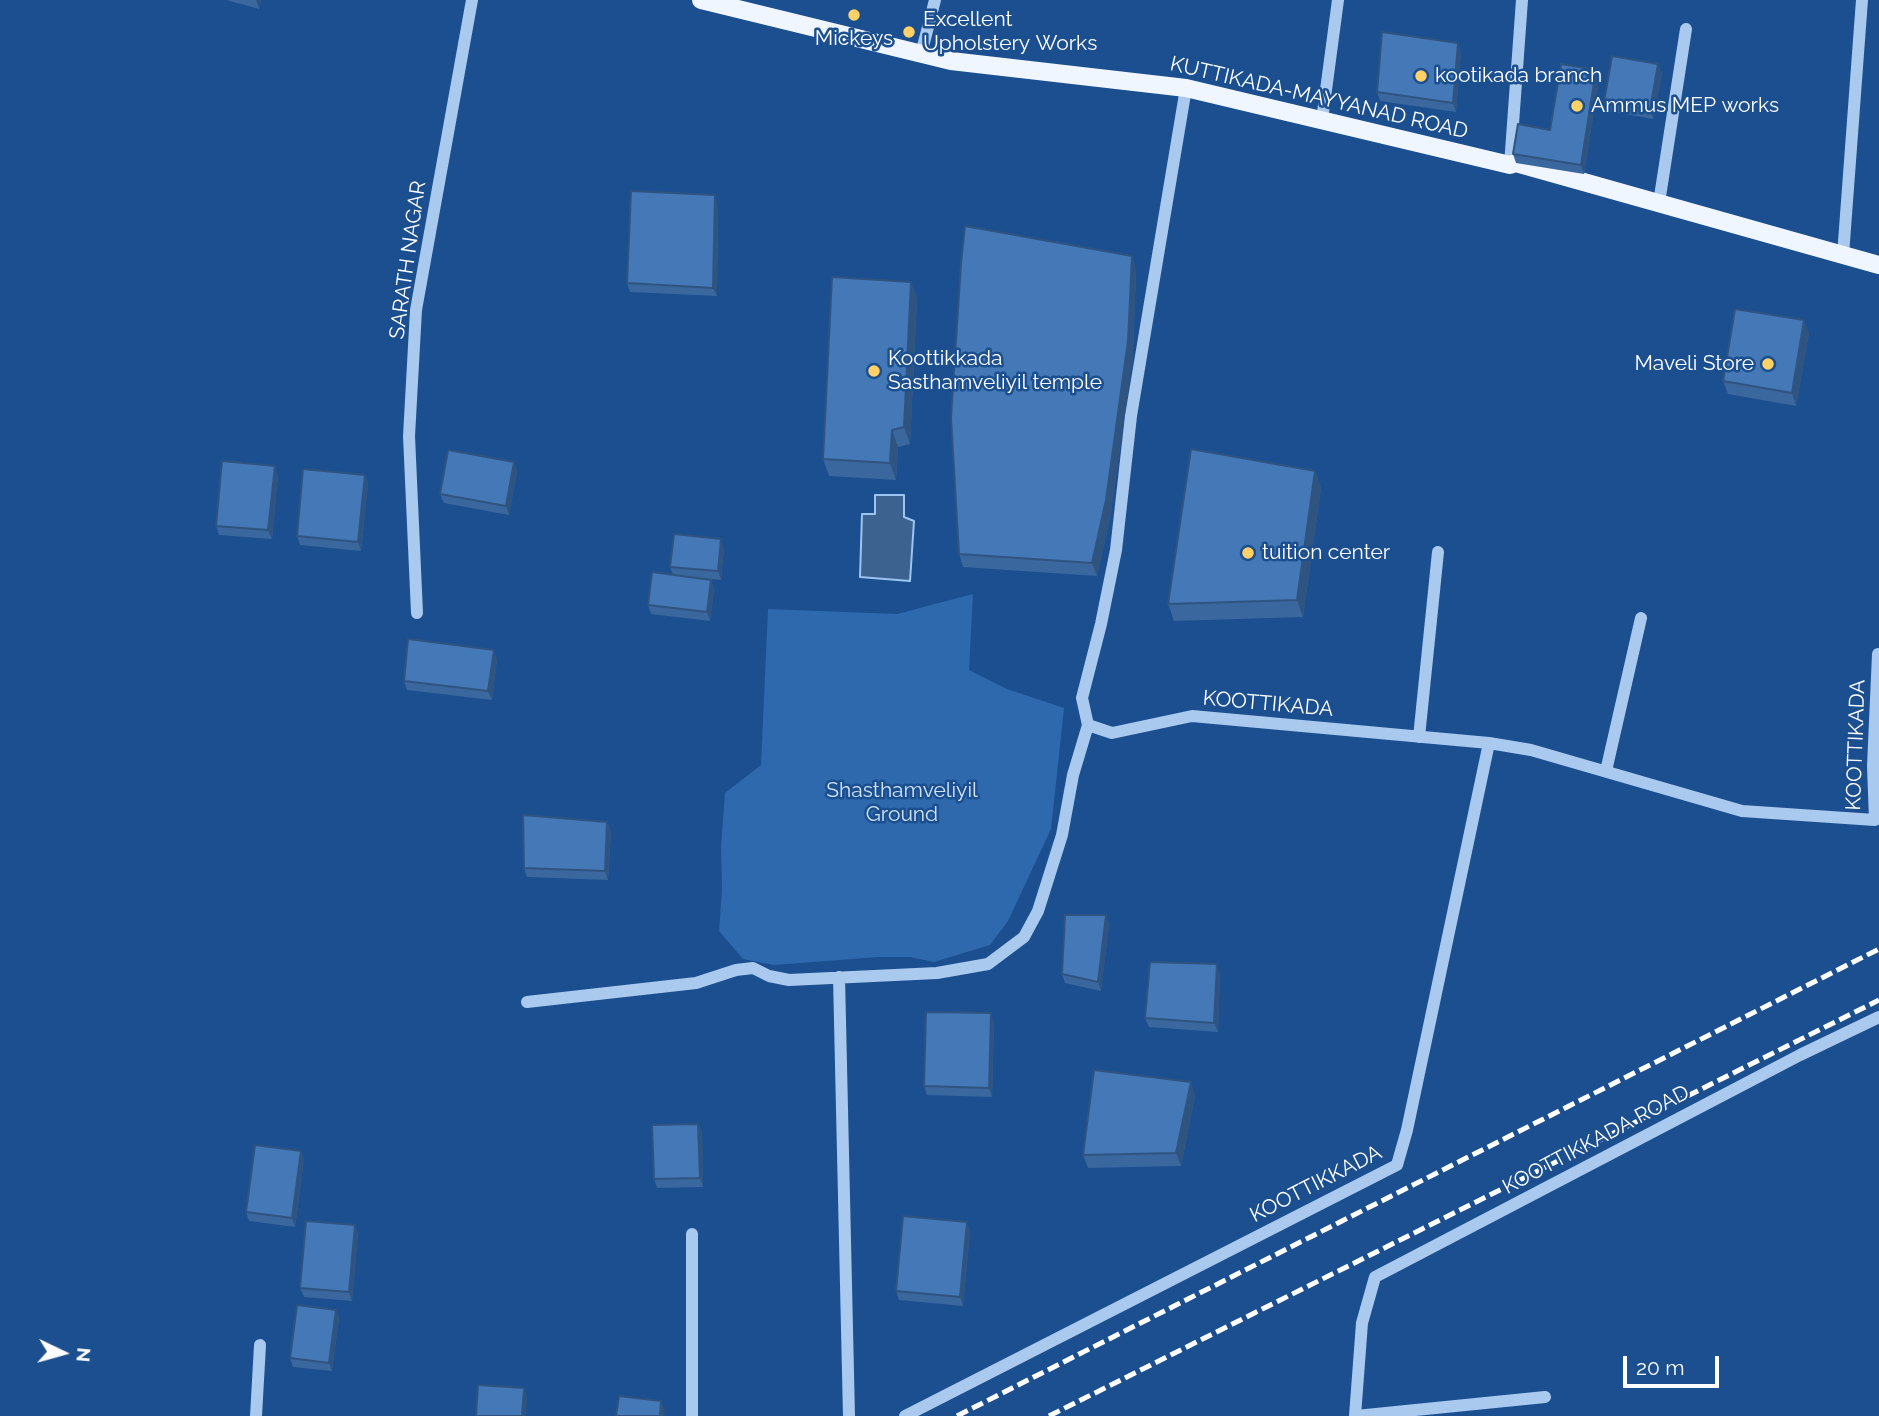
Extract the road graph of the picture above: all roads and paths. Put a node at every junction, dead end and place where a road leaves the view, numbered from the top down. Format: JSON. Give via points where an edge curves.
{"nodes":[{"id":1,"x":472,"y":0,"type":"edge"},
{"id":2,"x":701,"y":0,"type":"edge"},
{"id":3,"x":935,"y":0,"type":"edge"},
{"id":4,"x":1338,"y":0,"type":"edge"},
{"id":5,"x":1522,"y":0,"type":"edge"},
{"id":6,"x":1861,"y":0,"type":"edge"},
{"id":7,"x":1686,"y":29,"type":"dead end"},
{"id":8,"x":921,"y":54,"type":"junction"},
{"id":9,"x":1186,"y":88,"type":"junction"},
{"id":10,"x":1322,"y":120,"type":"junction"},
{"id":11,"x":1510,"y":165,"type":"junction"},
{"id":12,"x":1659,"y":203,"type":"junction"},
{"id":13,"x":1843,"y":255,"type":"junction"},
{"id":14,"x":1879,"y":265,"type":"edge"},
{"id":15,"x":1438,"y":552,"type":"dead end"},
{"id":16,"x":417,"y":613,"type":"dead end"},
{"id":17,"x":1641,"y":618,"type":"dead end"},
{"id":18,"x":1878,"y":654,"type":"edge"},
{"id":19,"x":1088,"y":725,"type":"junction"},
{"id":20,"x":1419,"y":737,"type":"junction"},
{"id":21,"x":1489,"y":743,"type":"junction"},
{"id":22,"x":1606,"y":771,"type":"junction"},
{"id":23,"x":1877,"y":821,"type":"edge"},
{"id":24,"x":839,"y":977,"type":"junction"},
{"id":25,"x":527,"y":1002,"type":"dead end"},
{"id":26,"x":1879,"y":1017,"type":"edge"},
{"id":27,"x":692,"y":1234,"type":"dead end"},
{"id":28,"x":260,"y":1345,"type":"dead end"},
{"id":29,"x":1545,"y":1397,"type":"dead end"},
{"id":30,"x":256,"y":1416,"type":"edge"},
{"id":31,"x":692,"y":1416,"type":"edge"},
{"id":32,"x":849,"y":1416,"type":"edge"},
{"id":33,"x":905,"y":1416,"type":"edge"},
{"id":34,"x":1356,"y":1416,"type":"edge"}],
"edges":[{"from":1,"to":16,"type":"street","name":"SARATH NAGAR","via":[[416,310],[409,436]]},
{"from":2,"to":8,"type":"main road","name":"KUTTIKADA-MAYYANAD ROAD"},
{"from":3,"to":8,"type":"street"},
{"from":4,"to":10,"type":"street"},
{"from":5,"to":11,"type":"street"},
{"from":6,"to":13,"type":"street"},
{"from":7,"to":12,"type":"street"},
{"from":8,"to":9,"type":"main road","name":"KUTTIKADA-MAYYANAD ROAD"},
{"from":9,"to":10,"type":"main road","name":"KUTTIKADA-MAYYANAD ROAD"},
{"from":9,"to":19,"type":"street","via":[[1131,416],[1116,550],[1082,698]]},
{"from":10,"to":11,"type":"main road","name":"KUTTIKADA-MAYYANAD ROAD"},
{"from":11,"to":12,"type":"main road","name":"KUTTIKADA-MAYYANAD ROAD"},
{"from":12,"to":13,"type":"main road","name":"KUTTIKADA-MAYYANAD ROAD"},
{"from":13,"to":14,"type":"main road","name":"KUTTIKADA-MAYYANAD ROAD"},
{"from":15,"to":20,"type":"street"},
{"from":17,"to":22,"type":"street"},
{"from":18,"to":23,"type":"street","name":"KOOTTIKADA","via":[[1873,766]]},
{"from":19,"to":20,"type":"street","name":"KOOTTIKADA","via":[[1112,733],[1192,716]]},
{"from":19,"to":24,"type":"street","via":[[1062,835],[1038,911],[1024,937],[988,964],[937,973]]},
{"from":20,"to":21,"type":"street","name":"KOOTTIKADA"},
{"from":21,"to":22,"type":"street","name":"KOOTTIKADA"},
{"from":21,"to":33,"type":"street","name":"KOOTTIKKADA","via":[[1397,1165]]},
{"from":22,"to":23,"type":"street","name":"KOOTTIKADA","via":[[1742,811]]},
{"from":24,"to":25,"type":"street","via":[[789,980],[753,968],[695,983]]},
{"from":24,"to":32,"type":"street"},
{"from":26,"to":34,"type":"street","name":"KOOTTIKKADA ROAD","via":[[1375,1277],[1362,1323]]},
{"from":27,"to":31,"type":"street"},
{"from":28,"to":30,"type":"street"},
{"from":29,"to":34,"type":"street"}]}
